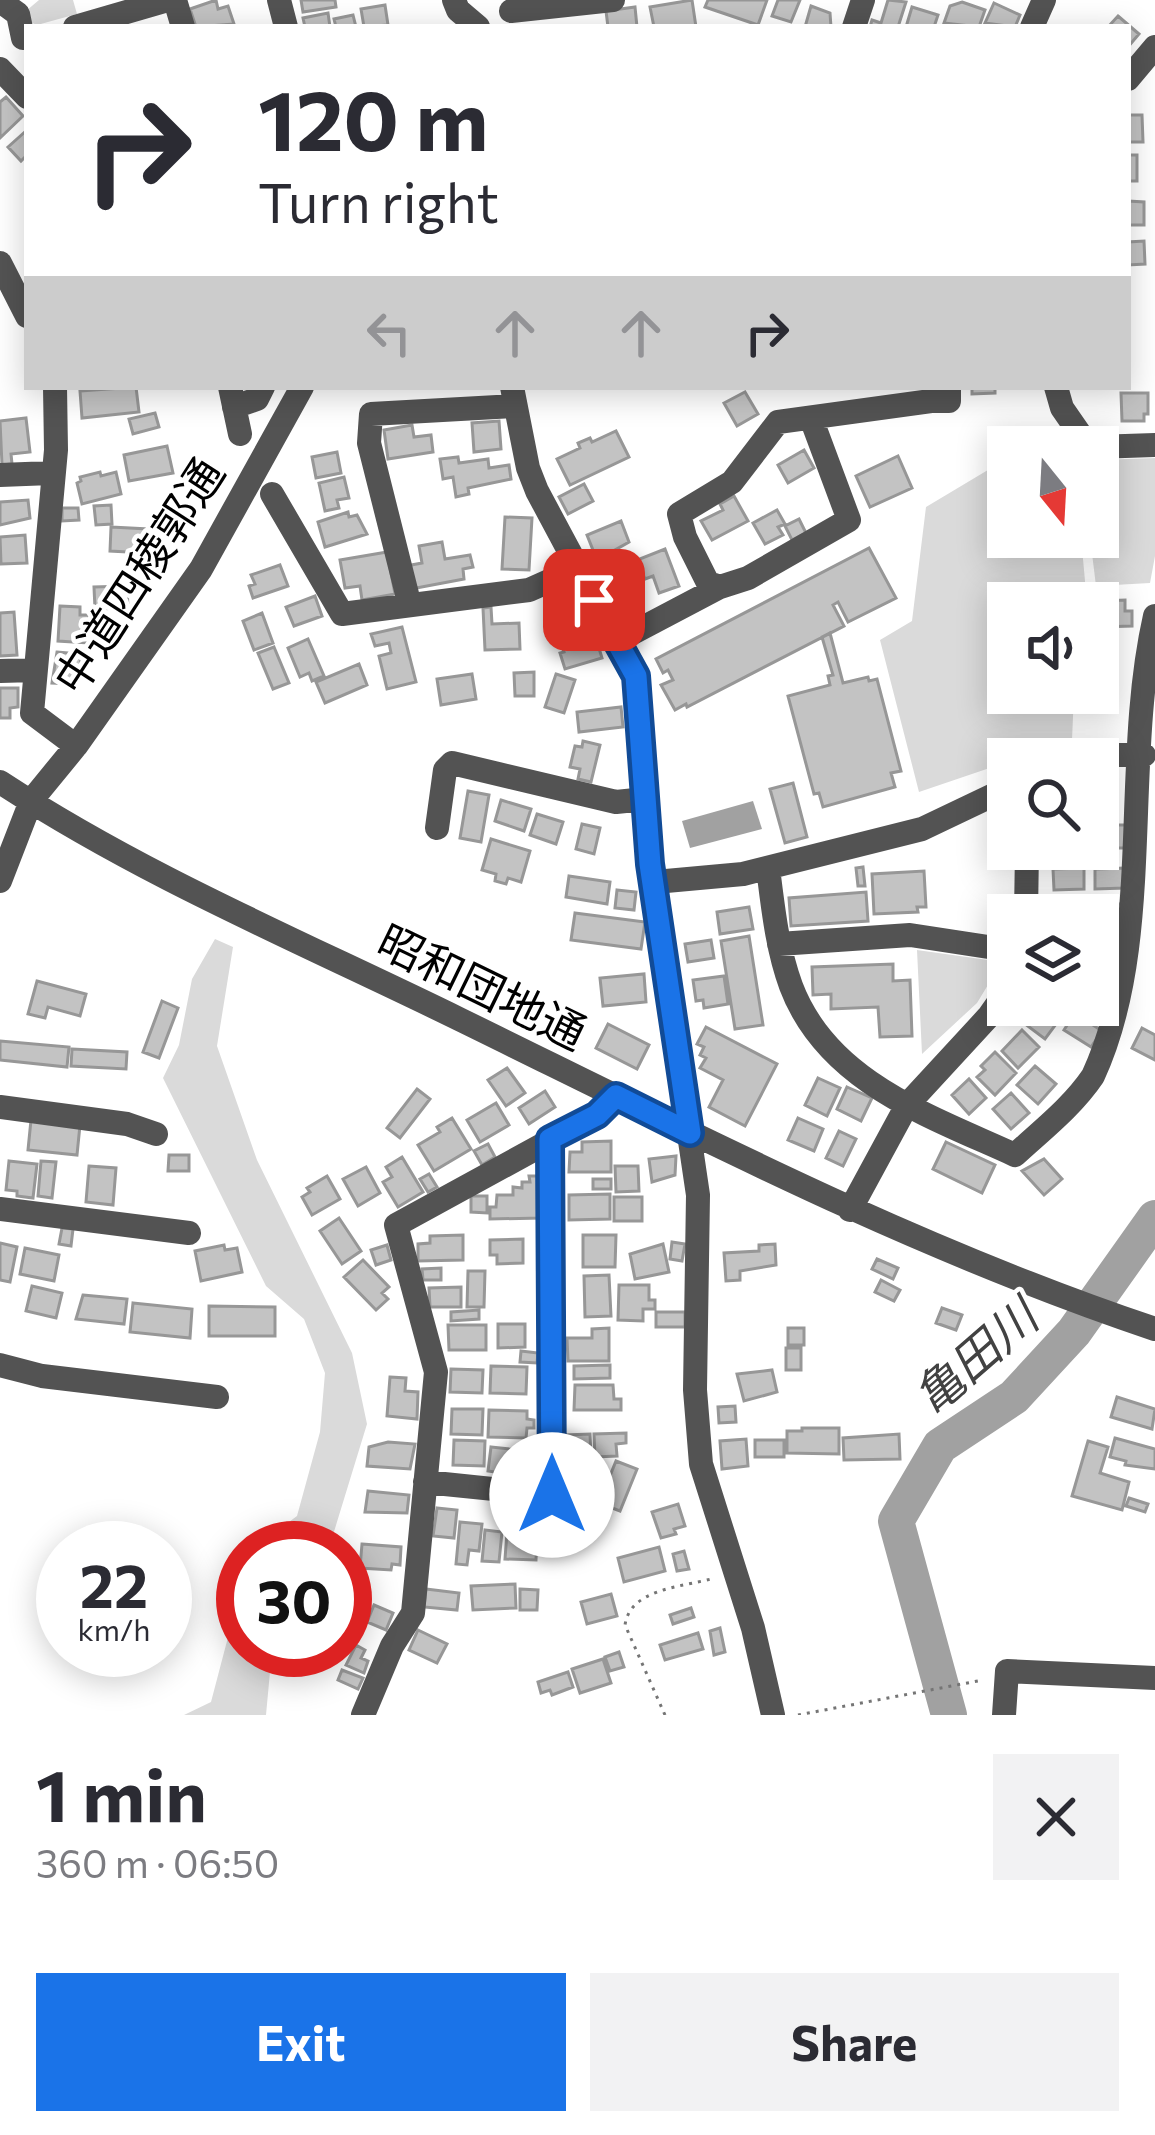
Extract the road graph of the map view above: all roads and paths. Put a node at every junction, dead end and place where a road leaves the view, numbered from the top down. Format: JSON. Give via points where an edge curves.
{"nodes":[{"id":1,"x":172,"y":0,"type":"edge"},
{"id":2,"x":613,"y":0,"type":"edge"},
{"id":3,"x":0,"y":1,"type":"edge"},
{"id":4,"x":510,"y":13,"type":"edge"},
{"id":5,"x":86,"y":24,"type":"edge"},
{"id":6,"x":17,"y":40,"type":"edge"},
{"id":7,"x":1155,"y":46,"type":"edge"},
{"id":8,"x":0,"y":69,"type":"edge"},
{"id":9,"x":1131,"y":75,"type":"edge"},
{"id":10,"x":24,"y":95,"type":"edge"},
{"id":11,"x":0,"y":263,"type":"edge"},
{"id":12,"x":24,"y":310,"type":"edge"},
{"id":13,"x":55,"y":390,"type":"edge"},
{"id":14,"x":261,"y":390,"type":"edge"},
{"id":15,"x":300,"y":390,"type":"edge"},
{"id":16,"x":949,"y":390,"type":"edge"},
{"id":17,"x":1057,"y":390,"type":"edge"},
{"id":18,"x":232,"y":397,"type":"edge"},
{"id":19,"x":514,"y":397,"type":"edge"},
{"id":20,"x":855,"y":399,"type":"edge"},
{"id":21,"x":811,"y":418,"type":"junction"},
{"id":22,"x":1076,"y":426,"type":"edge"},
{"id":23,"x":240,"y":434,"type":"dead end"},
{"id":24,"x":1155,"y":445,"type":"edge"},
{"id":25,"x":1119,"y":446,"type":"edge"},
{"id":26,"x":51,"y":473,"type":"junction"},
{"id":27,"x":0,"y":475,"type":"edge"},
{"id":28,"x":272,"y":494,"type":"dead end"},
{"id":29,"x":576,"y":568,"type":"junction"},
{"id":30,"x":720,"y":587,"type":"junction"},
{"id":31,"x":406,"y":594,"type":"dead end"},
{"id":32,"x":1155,"y":616,"type":"edge"},
{"id":33,"x":627,"y":636,"type":"dead end"},
{"id":34,"x":0,"y":670,"type":"edge"},
{"id":35,"x":34,"y":670,"type":"junction"},
{"id":36,"x":76,"y":746,"type":"junction"},
{"id":37,"x":1119,"y":755,"type":"edge"},
{"id":38,"x":1144,"y":755,"type":"junction"},
{"id":39,"x":0,"y":782,"type":"edge"},
{"id":40,"x":987,"y":798,"type":"edge"},
{"id":41,"x":645,"y":800,"type":"junction"},
{"id":42,"x":31,"y":801,"type":"junction"},
{"id":43,"x":437,"y":828,"type":"dead end"},
{"id":44,"x":768,"y":868,"type":"junction"},
{"id":45,"x":0,"y":881,"type":"edge"},
{"id":46,"x":655,"y":883,"type":"junction"},
{"id":47,"x":778,"y":944,"type":"junction"},
{"id":48,"x":987,"y":947,"type":"edge"},
{"id":49,"x":987,"y":1018,"type":"edge"},
{"id":50,"x":616,"y":1096,"type":"junction"},
{"id":51,"x":907,"y":1105,"type":"junction"},
{"id":52,"x":0,"y":1107,"type":"edge"},
{"id":53,"x":690,"y":1133,"type":"junction"},
{"id":54,"x":156,"y":1134,"type":"dead end"},
{"id":55,"x":550,"y":1139,"type":"junction"},
{"id":56,"x":0,"y":1209,"type":"edge"},
{"id":57,"x":850,"y":1210,"type":"junction"},
{"id":58,"x":189,"y":1233,"type":"dead end"},
{"id":59,"x":1145,"y":1326,"type":"edge"},
{"id":60,"x":0,"y":1365,"type":"edge"},
{"id":61,"x":217,"y":1396,"type":"dead end"},
{"id":62,"x":425,"y":1482,"type":"junction"},
{"id":63,"x":736,"y":1573,"type":"junction"},
{"id":64,"x":1155,"y":1678,"type":"edge"},
{"id":65,"x":986,"y":1679,"type":"dead end"},
{"id":66,"x":363,"y":1715,"type":"edge"},
{"id":67,"x":665,"y":1715,"type":"edge"},
{"id":68,"x":773,"y":1715,"type":"edge"},
{"id":69,"x":796,"y":1715,"type":"edge"},
{"id":70,"x":1004,"y":1715,"type":"edge"}],
"edges":[{"from":1,"to":5,"type":"street"},
{"from":2,"to":4,"type":"street"},
{"from":3,"to":6,"type":"street","via":[[18,14]]},
{"from":7,"to":9,"type":"street"},
{"from":8,"to":10,"type":"street"},
{"from":11,"to":12,"type":"street"},
{"from":13,"to":26,"type":"street"},
{"from":14,"to":18,"type":"street","via":[[257,398]]},
{"from":15,"to":36,"type":"street","name":"中道四稜郭通","via":[[201,569]]},
{"from":16,"to":20,"type":"street","via":[[949,401]]},
{"from":17,"to":22,"type":"street"},
{"from":18,"to":23,"type":"street"},
{"from":19,"to":29,"type":"street","via":[[527,468]]},
{"from":19,"to":31,"type":"street","via":[[371,413],[369,442]]},
{"from":20,"to":21,"type":"street"},
{"from":21,"to":30,"type":"street","via":[[849,520]]},
{"from":21,"to":30,"type":"street","via":[[778,422],[732,482],[679,514],[708,583]]},
{"from":24,"to":25,"type":"street"},
{"from":26,"to":27,"type":"street"},
{"from":26,"to":35,"type":"street"},
{"from":28,"to":29,"type":"street","via":[[342,614],[529,590]]},
{"from":29,"to":41,"type":"street","via":[[636,676]]},
{"from":30,"to":33,"type":"street"},
{"from":32,"to":38,"type":"street"},
{"from":34,"to":35,"type":"street"},
{"from":35,"to":36,"type":"street","via":[[32,713]]},
{"from":36,"to":42,"type":"street","name":"中道四稜郭通"},
{"from":37,"to":38,"type":"street"},
{"from":38,"to":51,"type":"street","via":[[1143,942],[1125,1016],[1092,1078],[1015,1155]]},
{"from":39,"to":42,"type":"street","name":"昭和団地通"},
{"from":40,"to":44,"type":"street","via":[[922,829]]},
{"from":41,"to":43,"type":"street","via":[[616,802],[452,763]]},
{"from":41,"to":46,"type":"street"},
{"from":42,"to":45,"type":"street","name":"中道四稜郭通"},
{"from":42,"to":50,"type":"street","name":"昭和団地通","via":[[124,858]]},
{"from":44,"to":46,"type":"street"},
{"from":44,"to":47,"type":"street"},
{"from":46,"to":53,"type":"street"},
{"from":47,"to":48,"type":"street","via":[[910,935]]},
{"from":47,"to":51,"type":"street","via":[[816,1033],[856,1073]]},
{"from":49,"to":51,"type":"street"},
{"from":50,"to":53,"type":"street","name":"昭和団地通"},
{"from":50,"to":55,"type":"street"},
{"from":51,"to":57,"type":"street"},
{"from":52,"to":54,"type":"street"},
{"from":53,"to":57,"type":"street","name":"昭和団地通"},
{"from":53,"to":63,"type":"street","via":[[701,1464]]},
{"from":55,"to":62,"type":"street","via":[[396,1226],[436,1372]]},
{"from":55,"to":62,"type":"street","via":[[552,1495]]},
{"from":56,"to":58,"type":"street"},
{"from":57,"to":59,"type":"street","name":"昭和団地通"},
{"from":60,"to":61,"type":"street"},
{"from":62,"to":66,"type":"street","via":[[412,1613]]},
{"from":63,"to":67,"type":"path","via":[[641,1598],[627,1613],[625,1625]]},
{"from":63,"to":68,"type":"street"},
{"from":64,"to":70,"type":"street","via":[[1007,1672]]},
{"from":65,"to":69,"type":"path"}]}
